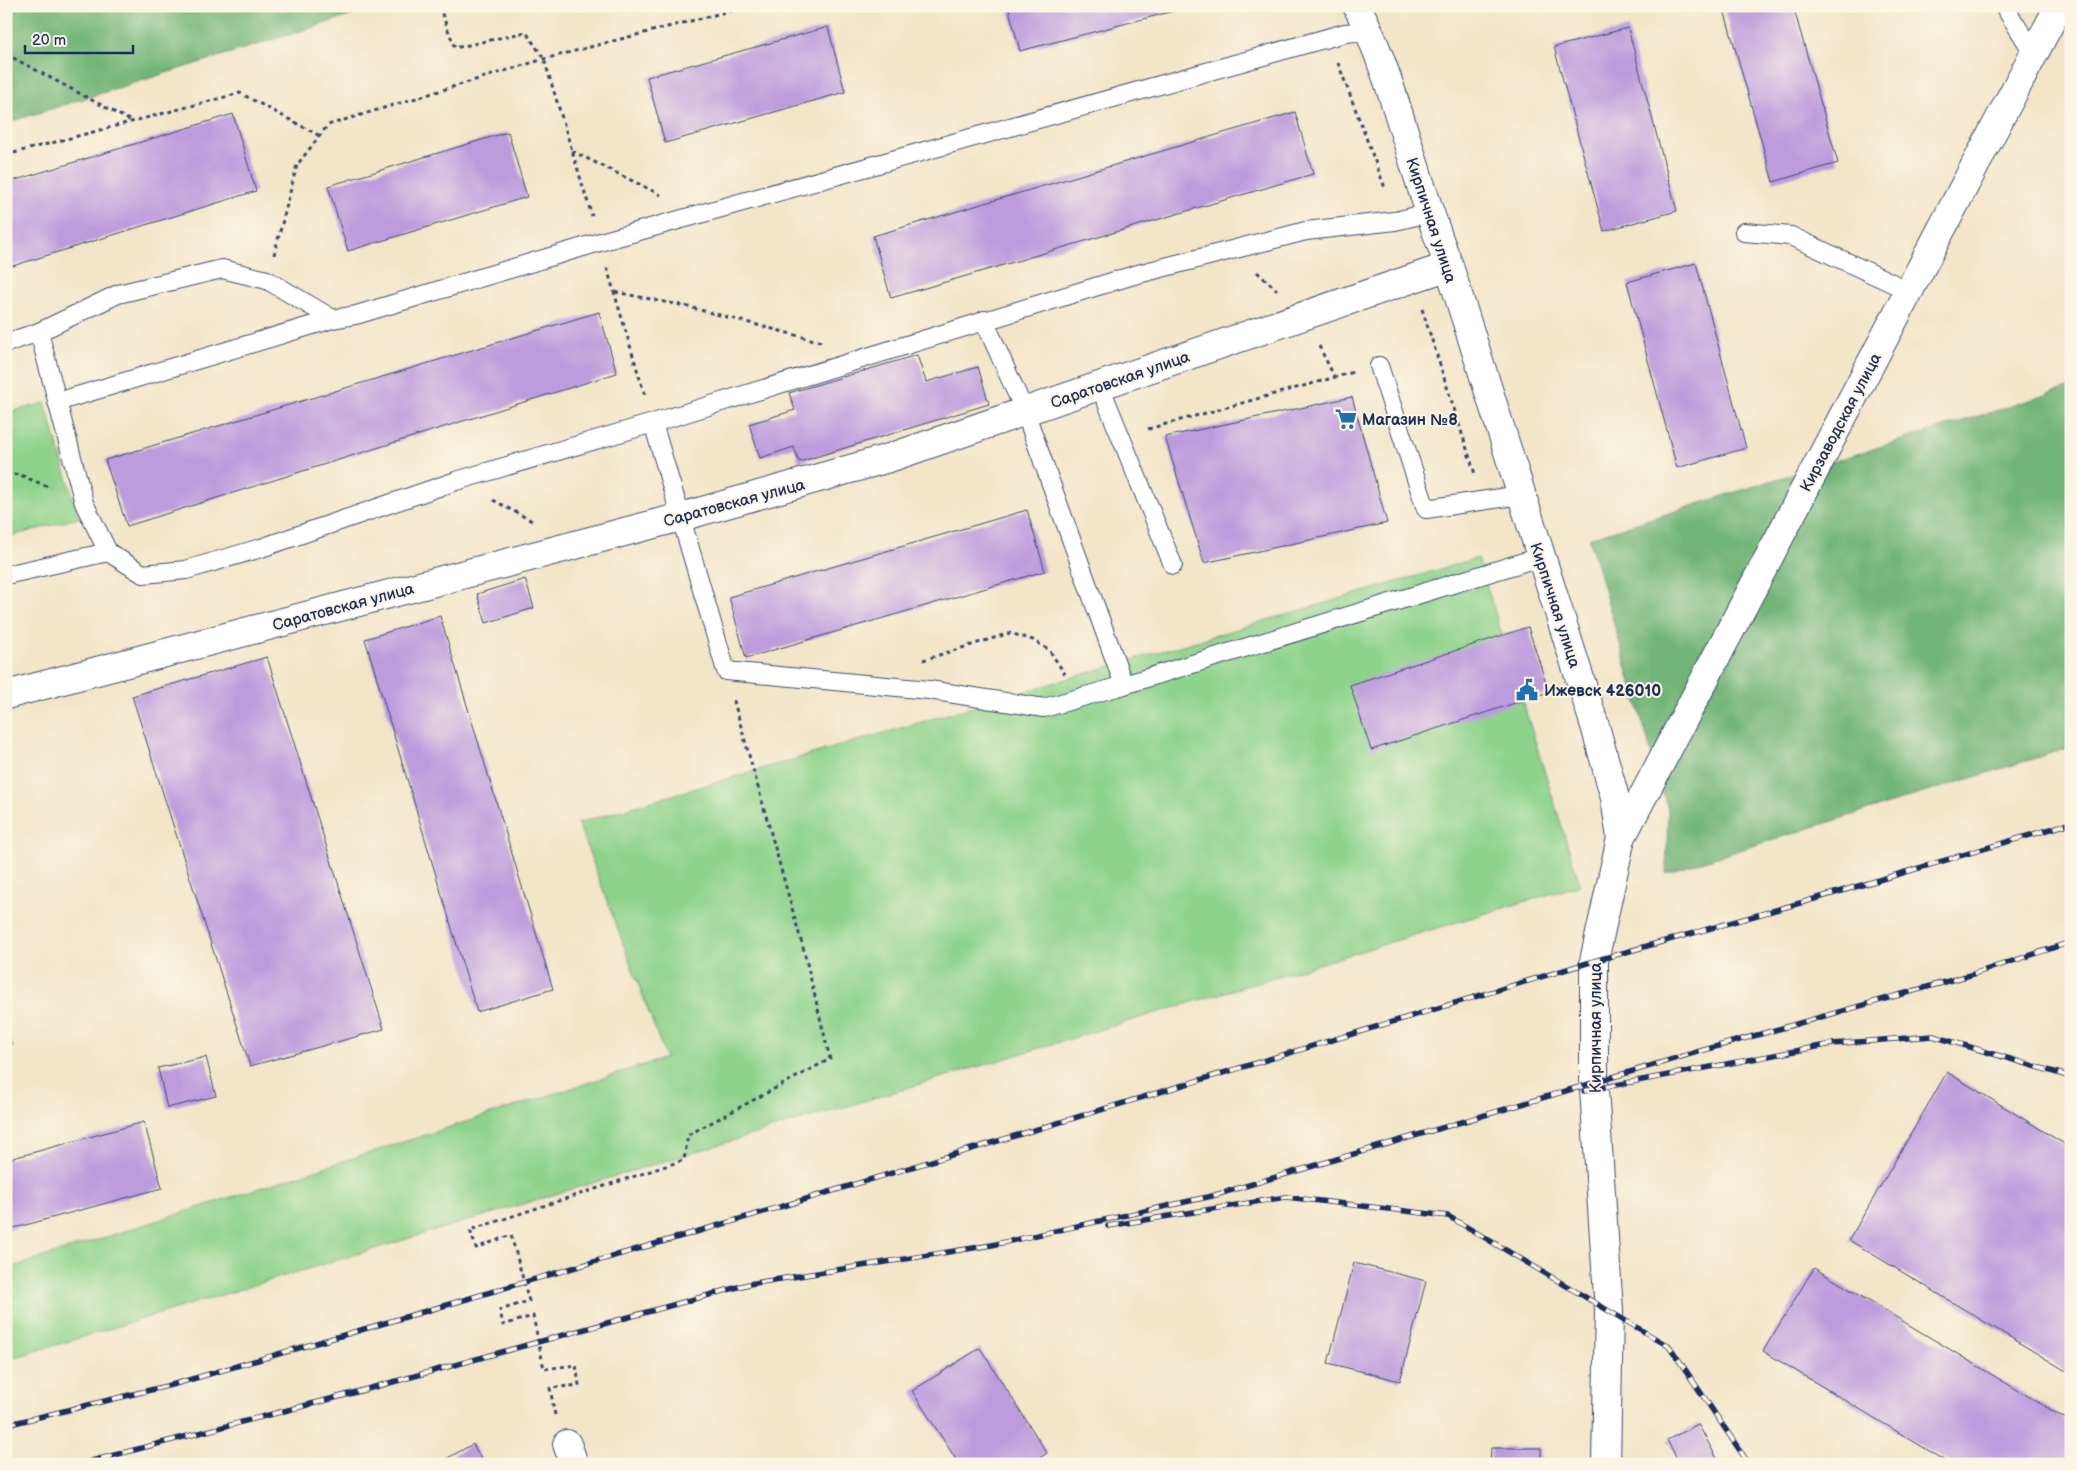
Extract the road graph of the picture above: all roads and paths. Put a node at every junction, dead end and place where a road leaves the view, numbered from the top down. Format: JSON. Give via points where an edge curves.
{"nodes":[{"id":1,"x":440,"y":6,"type":"edge"},
{"id":2,"x":749,"y":6,"type":"edge"},
{"id":3,"x":1357,"y":6,"type":"edge"},
{"id":4,"x":2004,"y":6,"type":"edge"},
{"id":5,"x":2059,"y":6,"type":"edge"},
{"id":6,"x":1370,"y":31,"type":"junction"},
{"id":7,"x":6,"y":54,"type":"edge"},
{"id":8,"x":2034,"y":54,"type":"junction"},
{"id":9,"x":544,"y":58,"type":"junction"},
{"id":10,"x":132,"y":122,"type":"junction"},
{"id":11,"x":320,"y":136,"type":"junction"},
{"id":12,"x":572,"y":151,"type":"junction"},
{"id":13,"x":6,"y":156,"type":"edge"},
{"id":14,"x":1429,"y":213,"type":"junction"},
{"id":15,"x":699,"y":215,"type":"junction"},
{"id":16,"x":1744,"y":232,"type":"dead end"},
{"id":17,"x":600,"y":242,"type":"junction"},
{"id":18,"x":1449,"y":266,"type":"junction"},
{"id":19,"x":267,"y":280,"type":"junction"},
{"id":20,"x":1909,"y":291,"type":"junction"},
{"id":21,"x":615,"y":292,"type":"junction"},
{"id":22,"x":333,"y":319,"type":"junction"},
{"id":23,"x":984,"y":320,"type":"junction"},
{"id":24,"x":39,"y":332,"type":"junction"},
{"id":25,"x":6,"y":343,"type":"edge"},
{"id":26,"x":871,"y":355,"type":"junction"},
{"id":27,"x":1379,"y":366,"type":"joint"},
{"id":28,"x":1100,"y":386,"type":"junction"},
{"id":29,"x":57,"y":402,"type":"junction"},
{"id":30,"x":1025,"y":412,"type":"junction"},
{"id":31,"x":653,"y":423,"type":"junction"},
{"id":32,"x":1121,"y":436,"type":"junction"},
{"id":33,"x":6,"y":477,"type":"edge"},
{"id":34,"x":456,"y":480,"type":"junction"},
{"id":35,"x":1521,"y":495,"type":"junction"},
{"id":36,"x":84,"y":503,"type":"junction"},
{"id":37,"x":680,"y":517,"type":"junction"},
{"id":38,"x":577,"y":544,"type":"junction"},
{"id":39,"x":108,"y":552,"type":"junction"},
{"id":40,"x":1540,"y":557,"type":"junction"},
{"id":41,"x":1173,"y":565,"type":"dead end"},
{"id":42,"x":6,"y":575,"type":"edge"},
{"id":43,"x":921,"y":661,"type":"dead end"},
{"id":44,"x":726,"y":671,"type":"junction"},
{"id":45,"x":1124,"y":685,"type":"junction"},
{"id":46,"x":6,"y":695,"type":"edge"},
{"id":47,"x":1081,"y":698,"type":"junction"},
{"id":48,"x":1621,"y":838,"type":"junction"},
{"id":49,"x":556,"y":1419,"type":"dead end"},
{"id":50,"x":1606,"y":1464,"type":"edge"}],
"edges":[{"from":1,"to":9,"type":"path","via":[[455,48],[526,32]]},
{"from":2,"to":9,"type":"path"},
{"from":3,"to":6,"type":"street","name":"Кирпичная улица"},
{"from":4,"to":8,"type":"lane"},
{"from":5,"to":8,"type":"street","name":"Кирзаводская улица"},
{"from":6,"to":14,"type":"street","name":"Кирпичная улица"},
{"from":6,"to":15,"type":"lane","via":[[1345,33]]},
{"from":7,"to":10,"type":"path"},
{"from":8,"to":20,"type":"street","name":"Кирзаводская улица"},
{"from":9,"to":11,"type":"path","via":[[328,125]]},
{"from":9,"to":12,"type":"path"},
{"from":10,"to":11,"type":"path","via":[[240,93]]},
{"from":10,"to":13,"type":"path"},
{"from":11,"to":19,"type":"path","via":[[297,166]]},
{"from":12,"to":15,"type":"path"},
{"from":12,"to":17,"type":"path"},
{"from":14,"to":18,"type":"street","name":"Кирпичная улица"},
{"from":14,"to":23,"type":"lane","via":[[1395,221],[1306,231],[1134,275]]},
{"from":15,"to":17,"type":"lane"},
{"from":16,"to":20,"type":"lane","via":[[1791,236]]},
{"from":17,"to":21,"type":"path"},
{"from":17,"to":22,"type":"lane","via":[[356,315]]},
{"from":18,"to":28,"type":"street","name":"Саратовская улица"},
{"from":18,"to":35,"type":"street","name":"Кирпичная улица"},
{"from":19,"to":22,"type":"lane"},
{"from":19,"to":24,"type":"lane","via":[[222,269],[118,294]]},
{"from":20,"to":48,"type":"street","name":"Кирзаводская улица"},
{"from":21,"to":26,"type":"path","via":[[685,306]]},
{"from":21,"to":31,"type":"path"},
{"from":22,"to":29,"type":"lane"},
{"from":23,"to":26,"type":"lane"},
{"from":23,"to":30,"type":"lane"},
{"from":24,"to":25,"type":"lane"},
{"from":24,"to":29,"type":"lane"},
{"from":26,"to":31,"type":"lane"},
{"from":27,"to":32,"type":"path"},
{"from":27,"to":35,"type":"lane","via":[[1426,510]]},
{"from":28,"to":30,"type":"street","name":"Саратовская улица"},
{"from":28,"to":32,"type":"lane"},
{"from":29,"to":36,"type":"lane"},
{"from":30,"to":37,"type":"street","name":"Саратовская улица","via":[[889,458]]},
{"from":30,"to":45,"type":"lane"},
{"from":31,"to":34,"type":"lane"},
{"from":31,"to":37,"type":"lane"},
{"from":32,"to":41,"type":"lane"},
{"from":33,"to":36,"type":"path","via":[[18,474]]},
{"from":34,"to":38,"type":"path"},
{"from":34,"to":39,"type":"lane","via":[[261,548],[186,570],[143,574]]},
{"from":35,"to":40,"type":"street","name":"Кирпичная улица"},
{"from":36,"to":39,"type":"lane"},
{"from":37,"to":38,"type":"street","name":"Саратовская улица"},
{"from":37,"to":44,"type":"lane"},
{"from":38,"to":46,"type":"street","name":"Саратовская улица"},
{"from":39,"to":42,"type":"lane"},
{"from":40,"to":45,"type":"lane"},
{"from":40,"to":48,"type":"street","name":"Кирпичная улица","via":[[1615,798]]},
{"from":43,"to":47,"type":"path","via":[[1010,633],[1033,640],[1049,650]]},
{"from":44,"to":47,"type":"lane","via":[[929,690],[1044,708]]},
{"from":44,"to":49,"type":"path","via":[[804,951],[830,1059],[688,1134],[684,1160],[470,1230],[476,1248],[511,1235],[529,1301],[500,1310],[503,1325],[533,1316],[544,1369],[576,1366],[579,1385],[550,1388]]},
{"from":45,"to":47,"type":"lane"},
{"from":48,"to":50,"type":"street","name":"Кирпичная улица","via":[[1594,961],[1594,1090],[1610,1311]]}]}
